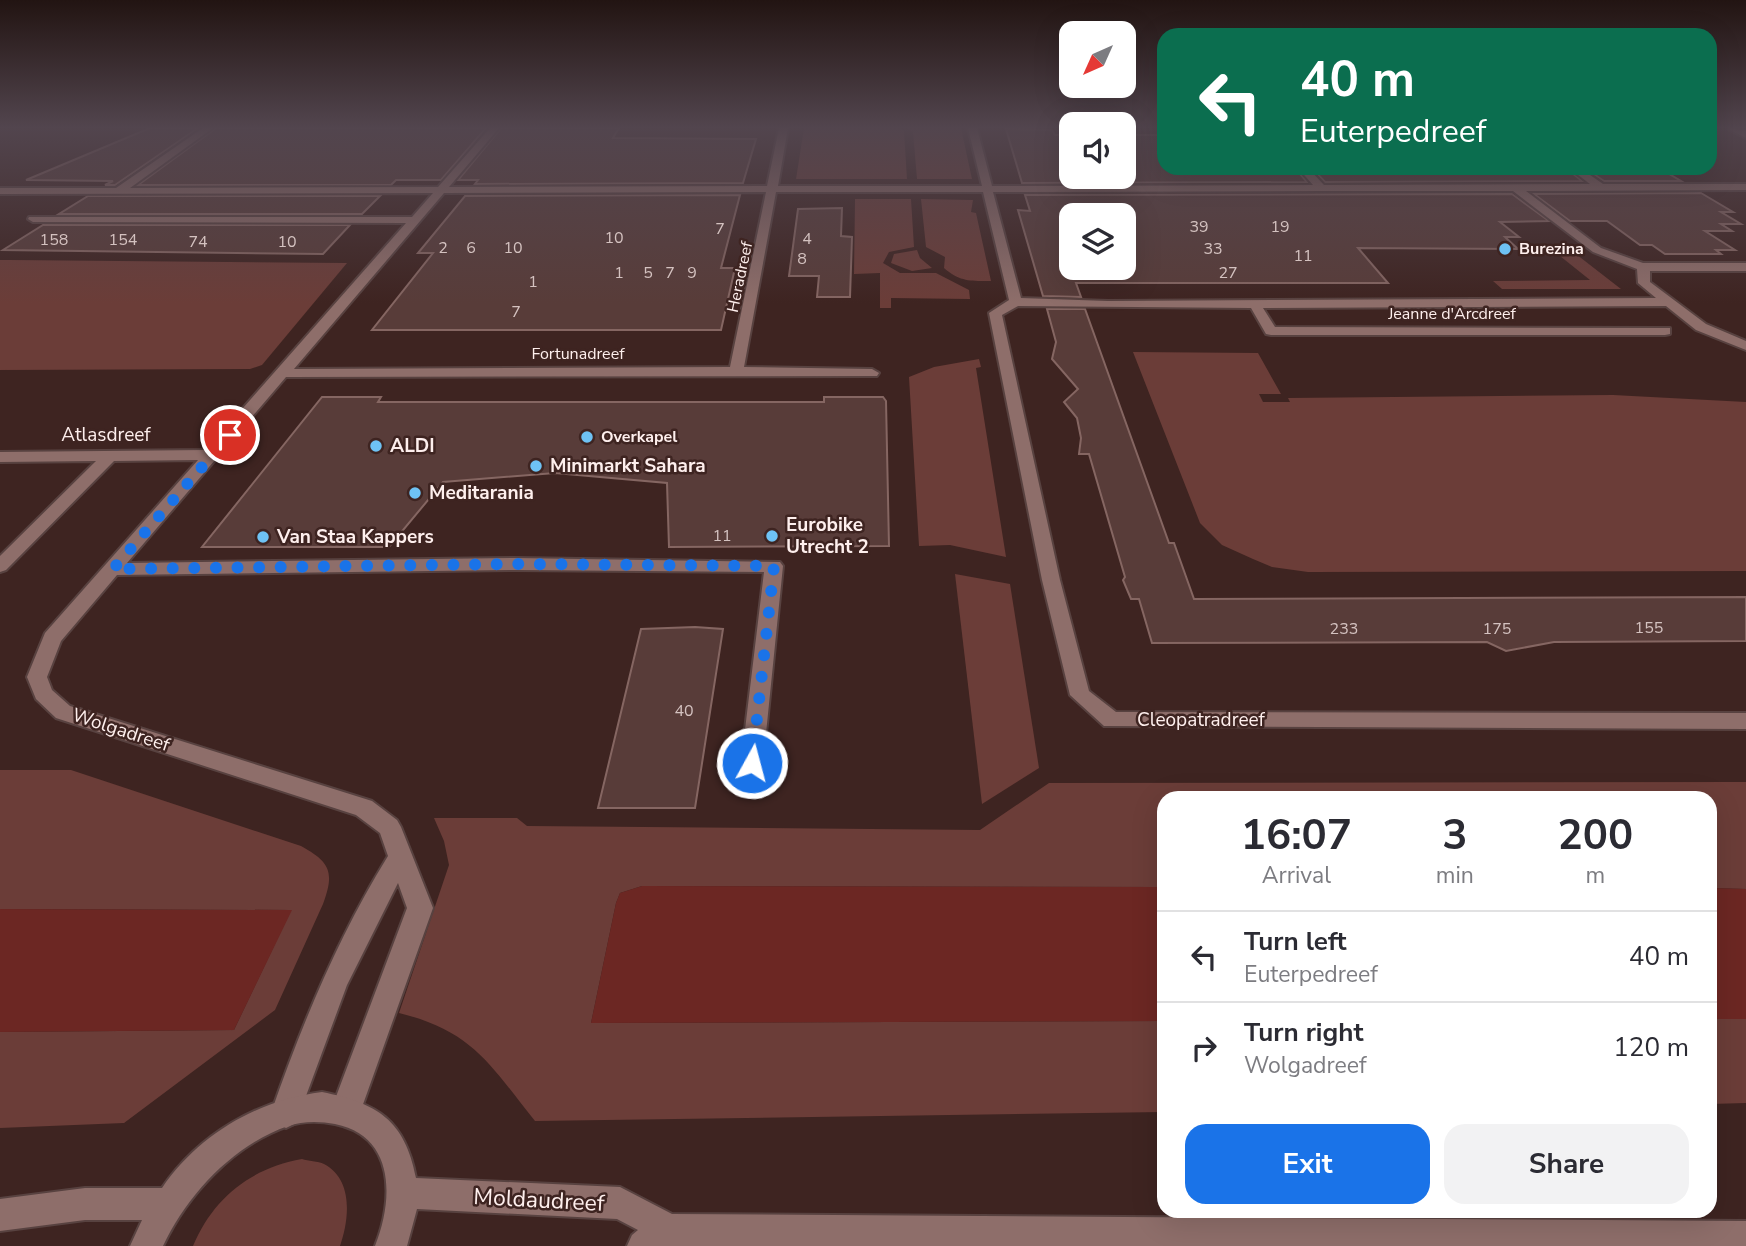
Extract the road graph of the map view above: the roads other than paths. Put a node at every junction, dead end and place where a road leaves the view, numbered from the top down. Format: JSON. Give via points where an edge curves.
{"nodes":[{"id":1,"x":125,"y":186,"type":"edge"},
{"id":2,"x":445,"y":186,"type":"edge"},
{"id":3,"x":773,"y":186,"type":"edge"},
{"id":4,"x":1600,"y":187,"type":"joint"},
{"id":5,"x":1746,"y":187,"type":"edge"},
{"id":6,"x":1321,"y":188,"type":"joint"},
{"id":7,"x":1516,"y":188,"type":"junction"},
{"id":8,"x":989,"y":189,"type":"junction"},
{"id":9,"x":772,"y":190,"type":"junction"},
{"id":10,"x":0,"y":191,"type":"edge"},
{"id":11,"x":78,"y":191,"type":"junction"},
{"id":12,"x":118,"y":191,"type":"junction"},
{"id":13,"x":441,"y":191,"type":"junction"},
{"id":14,"x":417,"y":220,"type":"junction"},
{"id":15,"x":1642,"y":267,"type":"junction"},
{"id":16,"x":1746,"y":267,"type":"edge"},
{"id":17,"x":1016,"y":302,"type":"junction"},
{"id":18,"x":1668,"y":302,"type":"junction"},
{"id":19,"x":1255,"y":304,"type":"junction"},
{"id":20,"x":1665,"y":331,"type":"dead end"},
{"id":21,"x":1746,"y":346,"type":"edge"},
{"id":22,"x":736,"y":371,"type":"junction"},
{"id":23,"x":285,"y":373,"type":"junction"},
{"id":24,"x":872,"y":373,"type":"dead end"},
{"id":25,"x":212,"y":455,"type":"junction"},
{"id":26,"x":110,"y":456,"type":"junction"},
{"id":27,"x":0,"y":457,"type":"edge"},
{"id":28,"x":0,"y":566,"type":"edge"},
{"id":29,"x":113,"y":569,"type":"junction"},
{"id":30,"x":1746,"y":721,"type":"edge"},
{"id":31,"x":752,"y":763,"type":"dead end"},
{"id":32,"x":401,"y":857,"type":"junction"},
{"id":33,"x":346,"y":1110,"type":"junction"},
{"id":34,"x":286,"y":1113,"type":"junction"},
{"id":35,"x":402,"y":1193,"type":"junction"},
{"id":36,"x":168,"y":1204,"type":"junction"},
{"id":37,"x":0,"y":1215,"type":"edge"},
{"id":38,"x":1746,"y":1237,"type":"edge"},
{"id":39,"x":656,"y":1238,"type":"edge"},
{"id":40,"x":146,"y":1246,"type":"edge"},
{"id":41,"x":391,"y":1246,"type":"edge"}],
"edges":[{"from":1,"to":12,"type":"street"},
{"from":2,"to":13,"type":"street","name":"Wolgadreef"},
{"from":3,"to":9,"type":"street","name":"Heradreef"},
{"from":4,"to":5,"type":"street"},
{"from":4,"to":7,"type":"street"},
{"from":6,"to":7,"type":"street"},
{"from":6,"to":8,"type":"street"},
{"from":7,"to":15,"type":"street","via":[[1597,250]]},
{"from":8,"to":9,"type":"street"},
{"from":8,"to":17,"type":"street"},
{"from":9,"to":13,"type":"street"},
{"from":9,"to":22,"type":"street","name":"Heradreef"},
{"from":10,"to":11,"type":"street"},
{"from":11,"to":12,"type":"street"},
{"from":11,"to":14,"type":"street","via":[[33,219]]},
{"from":12,"to":13,"type":"street"},
{"from":13,"to":14,"type":"street","name":"Wolgadreef"},
{"from":14,"to":23,"type":"street","name":"Wolgadreef"},
{"from":15,"to":16,"type":"street"},
{"from":15,"to":18,"type":"street","via":[[1644,282]]},
{"from":17,"to":19,"type":"street","name":"Jeanne d'Arcdreef"},
{"from":17,"to":30,"type":"street","name":"Cleopatradreef","via":[[995,313],[1051,580],[1080,695],[1112,720]]},
{"from":18,"to":19,"type":"street","name":"Jeanne d'Arcdreef"},
{"from":18,"to":21,"type":"street","via":[[1701,327]]},
{"from":19,"to":20,"type":"street","name":"Jeanne d'Arcdreef","via":[[1271,331]]},
{"from":22,"to":23,"type":"street","name":"Fortunadreef"},
{"from":22,"to":24,"type":"street","name":"Fortunadreef"},
{"from":23,"to":25,"type":"street","name":"Wolgadreef"},
{"from":25,"to":26,"type":"street","name":"Atlasdreef"},
{"from":25,"to":29,"type":"street","name":"Wolgadreef"},
{"from":26,"to":27,"type":"street","name":"Atlasdreef"},
{"from":26,"to":28,"type":"street"},
{"from":29,"to":31,"type":"street","via":[[774,566]]},
{"from":29,"to":32,"type":"street","name":"Wolgadreef","via":[[52,638],[37,677],[43,694],[63,712],[363,808],[389,827]]},
{"from":32,"to":33,"type":"street","name":"Wolgadreef","via":[[420,908]]},
{"from":32,"to":34,"type":"street","via":[[373,900],[312,1032]]},
{"from":33,"to":34,"type":"street","via":[[307,1108]]},
{"from":33,"to":35,"type":"street","via":[[365,1117],[387,1139],[400,1169]]},
{"from":34,"to":36,"type":"street","via":[[235,1137],[188,1178]]},
{"from":35,"to":39,"type":"street","name":"Moldaudreef","via":[[620,1203]]},
{"from":35,"to":41,"type":"street"},
{"from":36,"to":37,"type":"street","via":[[85,1204]]},
{"from":36,"to":40,"type":"street"},
{"from":38,"to":39,"type":"street","name":"Moldaudreef"}]}
